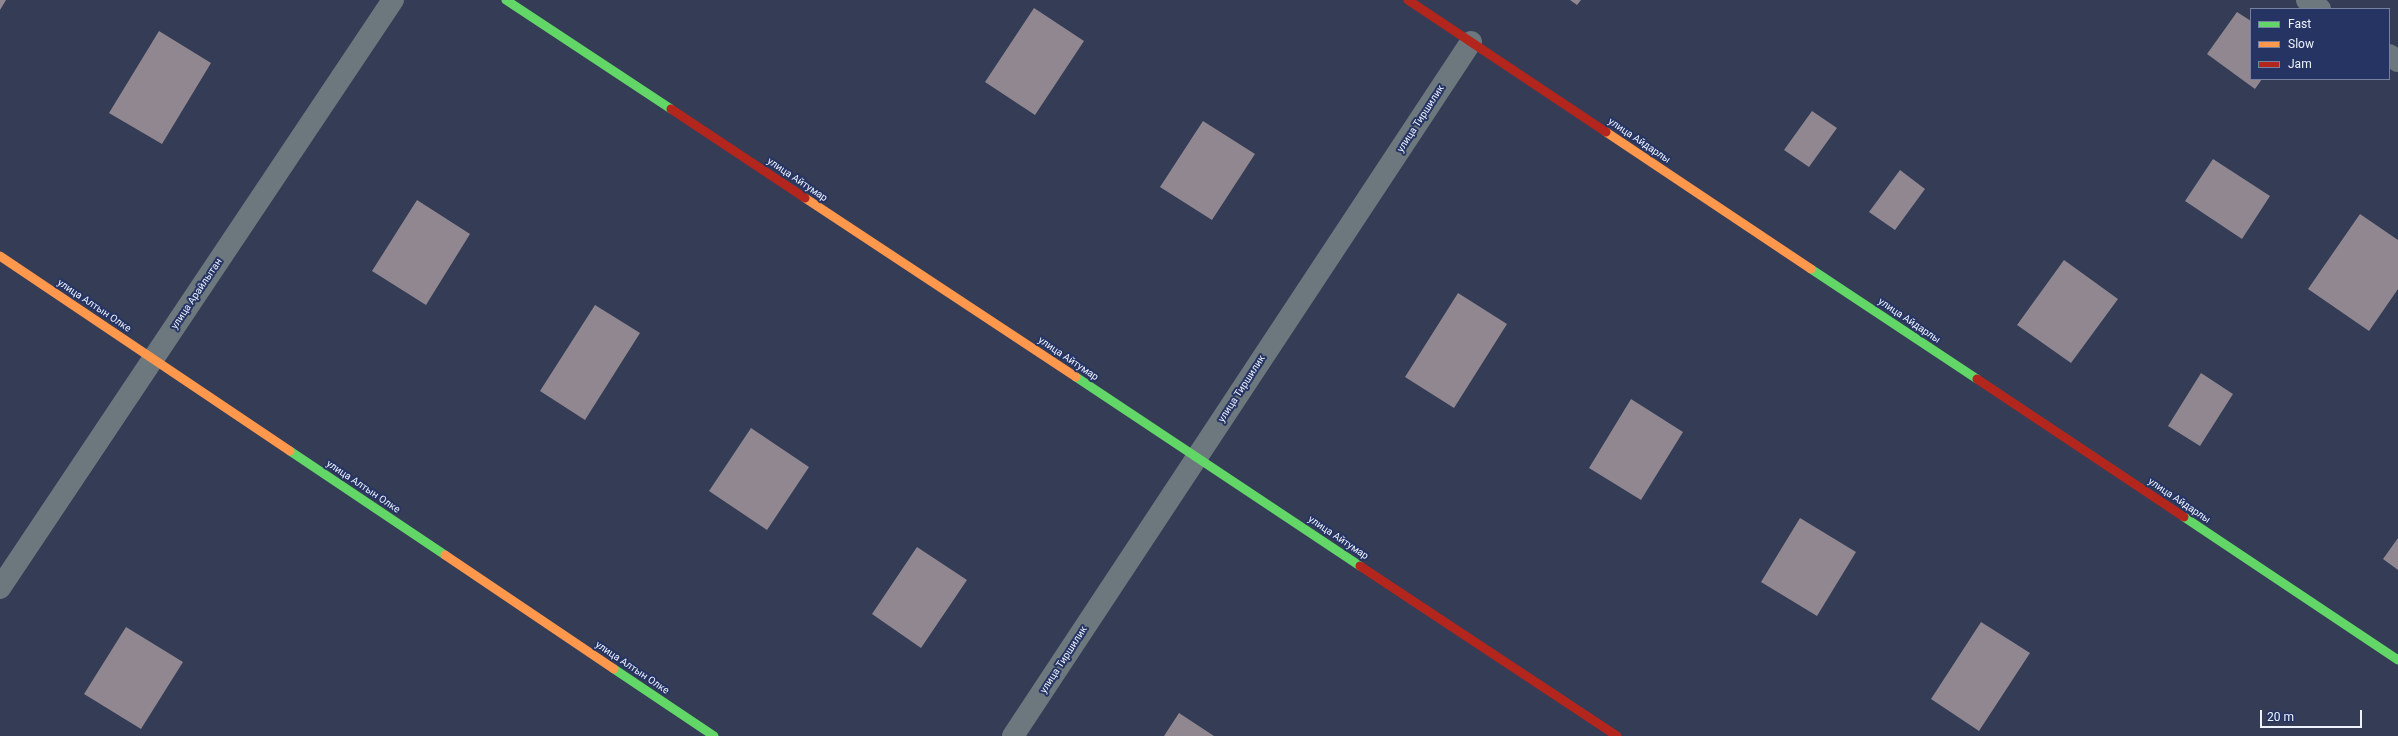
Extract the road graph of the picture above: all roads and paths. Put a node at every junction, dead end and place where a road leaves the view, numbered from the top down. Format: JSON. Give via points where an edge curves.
{"nodes":[{"id":1,"x":393,"y":0,"type":"edge"},
{"id":2,"x":506,"y":0,"type":"edge"},
{"id":3,"x":1408,"y":0,"type":"edge"},
{"id":4,"x":2306,"y":0,"type":"edge"},
{"id":5,"x":2318,"y":8,"type":"edge"},
{"id":6,"x":1471,"y":42,"type":"junction"},
{"id":7,"x":0,"y":256,"type":"edge"},
{"id":8,"x":153,"y":359,"type":"junction"},
{"id":9,"x":1197,"y":458,"type":"junction"},
{"id":10,"x":0,"y":588,"type":"edge"},
{"id":11,"x":2398,"y":660,"type":"edge"},
{"id":12,"x":714,"y":736,"type":"edge"},
{"id":13,"x":1013,"y":736,"type":"edge"},
{"id":14,"x":1617,"y":736,"type":"edge"}],
"edges":[{"from":1,"to":8,"type":"street","name":"улица Арайлытан"},
{"from":2,"to":9,"type":"street","name":"улица Айтумар"},
{"from":3,"to":6,"type":"street","name":"улица Айдарлы"},
{"from":4,"to":5,"type":"street"},
{"from":6,"to":9,"type":"street","name":"улица Тиршилик"},
{"from":6,"to":11,"type":"street","name":"улица Айдарлы"},
{"from":7,"to":8,"type":"street","name":"улица Алтын Олке"},
{"from":8,"to":10,"type":"street","name":"улица Арайлытан"},
{"from":8,"to":12,"type":"street","name":"улица Алтын Олке"},
{"from":9,"to":13,"type":"street","name":"улица Тиршилик"},
{"from":9,"to":14,"type":"street","name":"улица Айтумар"}]}
